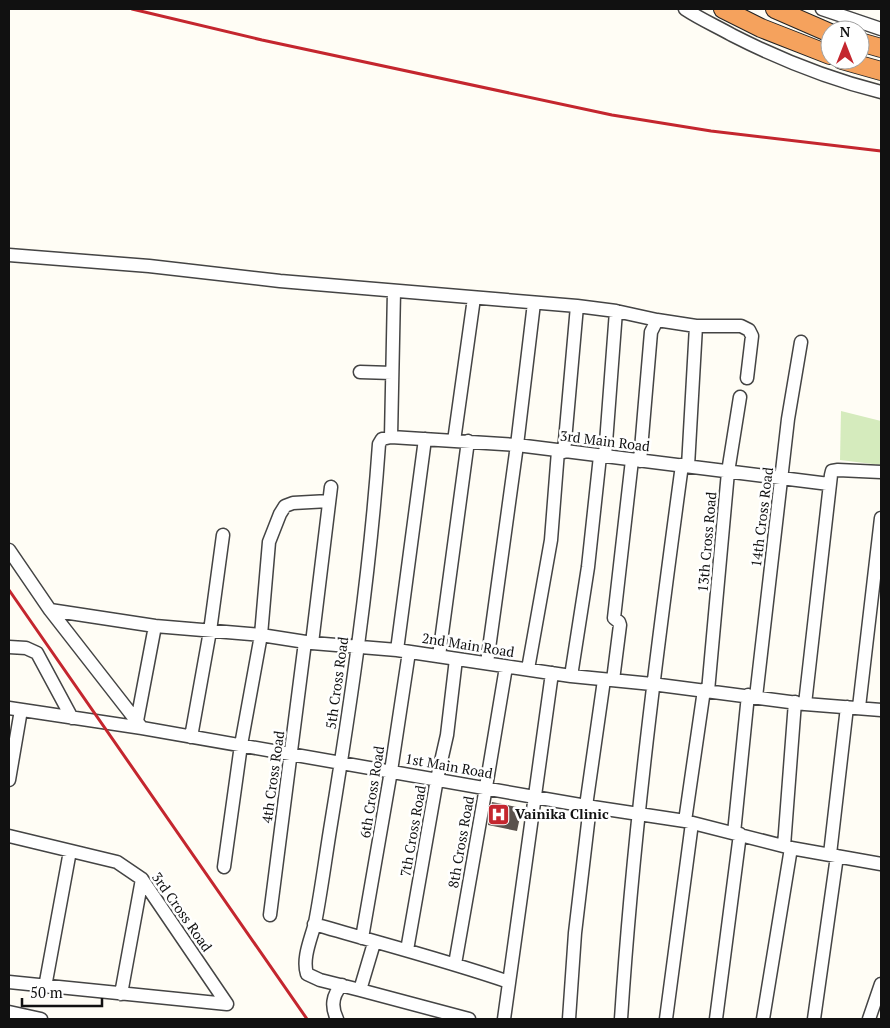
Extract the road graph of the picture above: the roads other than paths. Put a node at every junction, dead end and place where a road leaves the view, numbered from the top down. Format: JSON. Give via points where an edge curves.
{"nodes":[{"id":1,"x":685,"y":9,"type":"edge"},
{"id":2,"x":723,"y":9,"type":"edge"},
{"id":3,"x":775,"y":9,"type":"edge"},
{"id":4,"x":822,"y":9,"type":"edge"},
{"id":5,"x":820,"y":29,"type":"edge"},
{"id":6,"x":881,"y":29,"type":"edge"},
{"id":7,"x":820,"y":51,"type":"edge"},
{"id":8,"x":881,"y":92,"type":"edge"},
{"id":9,"x":9,"y":255,"type":"edge"},
{"id":10,"x":394,"y":291,"type":"junction"},
{"id":11,"x":474,"y":298,"type":"junction"},
{"id":12,"x":534,"y":303,"type":"junction"},
{"id":13,"x":577,"y":306,"type":"junction"},
{"id":14,"x":616,"y":311,"type":"junction"},
{"id":15,"x":657,"y":320,"type":"junction"},
{"id":16,"x":696,"y":326,"type":"junction"},
{"id":17,"x":801,"y":342,"type":"dead end"},
{"id":18,"x":360,"y":372,"type":"dead end"},
{"id":19,"x":392,"y":372,"type":"junction"},
{"id":20,"x":747,"y":378,"type":"dead end"},
{"id":21,"x":740,"y":397,"type":"dead end"},
{"id":22,"x":390,"y":437,"type":"junction"},
{"id":23,"x":425,"y":440,"type":"junction"},
{"id":24,"x":454,"y":440,"type":"junction"},
{"id":25,"x":468,"y":442,"type":"junction"},
{"id":26,"x":517,"y":445,"type":"junction"},
{"id":27,"x":561,"y":451,"type":"junction"},
{"id":28,"x":603,"y":456,"type":"junction"},
{"id":29,"x":636,"y":460,"type":"junction"},
{"id":30,"x":685,"y":465,"type":"junction"},
{"id":31,"x":728,"y":472,"type":"junction"},
{"id":32,"x":881,"y":472,"type":"edge"},
{"id":33,"x":781,"y":478,"type":"junction"},
{"id":34,"x":829,"y":484,"type":"junction"},
{"id":35,"x":331,"y":487,"type":"dead end"},
{"id":36,"x":329,"y":501,"type":"junction"},
{"id":37,"x":881,"y":518,"type":"edge"},
{"id":38,"x":223,"y":535,"type":"dead end"},
{"id":39,"x":9,"y":550,"type":"edge"},
{"id":40,"x":50,"y":610,"type":"junction"},
{"id":41,"x":155,"y":626,"type":"junction"},
{"id":42,"x":210,"y":631,"type":"junction"},
{"id":43,"x":261,"y":635,"type":"junction"},
{"id":44,"x":309,"y":642,"type":"junction"},
{"id":45,"x":9,"y":647,"type":"edge"},
{"id":46,"x":357,"y":647,"type":"junction"},
{"id":47,"x":403,"y":651,"type":"junction"},
{"id":48,"x":439,"y":656,"type":"junction"},
{"id":49,"x":456,"y":659,"type":"junction"},
{"id":50,"x":487,"y":663,"type":"junction"},
{"id":51,"x":506,"y":667,"type":"junction"},
{"id":52,"x":528,"y":669,"type":"junction"},
{"id":53,"x":552,"y":673,"type":"junction"},
{"id":54,"x":572,"y":676,"type":"junction"},
{"id":55,"x":609,"y":680,"type":"junction"},
{"id":56,"x":652,"y":684,"type":"junction"},
{"id":57,"x":706,"y":691,"type":"junction"},
{"id":58,"x":752,"y":696,"type":"junction"},
{"id":59,"x":800,"y":703,"type":"junction"},
{"id":60,"x":853,"y":707,"type":"junction"},
{"id":61,"x":15,"y":709,"type":"edge"},
{"id":62,"x":881,"y":710,"type":"edge"},
{"id":63,"x":72,"y":718,"type":"junction"},
{"id":64,"x":139,"y":725,"type":"junction"},
{"id":65,"x":191,"y":737,"type":"junction"},
{"id":66,"x":241,"y":745,"type":"junction"},
{"id":67,"x":291,"y":754,"type":"junction"},
{"id":68,"x":341,"y":762,"type":"junction"},
{"id":69,"x":391,"y":771,"type":"junction"},
{"id":70,"x":437,"y":779,"type":"junction"},
{"id":71,"x":9,"y":780,"type":"edge"},
{"id":72,"x":486,"y":787,"type":"junction"},
{"id":73,"x":534,"y":796,"type":"junction"},
{"id":74,"x":588,"y":806,"type":"junction"},
{"id":75,"x":638,"y":814,"type":"junction"},
{"id":76,"x":688,"y":822,"type":"junction"},
{"id":77,"x":737,"y":834,"type":"junction"},
{"id":78,"x":9,"y":836,"type":"edge"},
{"id":79,"x":787,"y":847,"type":"junction"},
{"id":80,"x":70,"y":851,"type":"junction"},
{"id":81,"x":833,"y":855,"type":"junction"},
{"id":82,"x":881,"y":864,"type":"edge"},
{"id":83,"x":224,"y":867,"type":"dead end"},
{"id":84,"x":142,"y":880,"type":"junction"},
{"id":85,"x":270,"y":915,"type":"dead end"},
{"id":86,"x":314,"y":924,"type":"junction"},
{"id":87,"x":368,"y":940,"type":"junction"},
{"id":88,"x":407,"y":950,"type":"junction"},
{"id":89,"x":455,"y":964,"type":"junction"},
{"id":90,"x":9,"y":982,"type":"edge"},
{"id":91,"x":509,"y":982,"type":"junction"},
{"id":92,"x":881,"y":984,"type":"edge"},
{"id":93,"x":342,"y":985,"type":"junction"},
{"id":94,"x":45,"y":987,"type":"junction"},
{"id":95,"x":360,"y":990,"type":"junction"},
{"id":96,"x":121,"y":994,"type":"junction"},
{"id":97,"x":9,"y":1012,"type":"edge"},
{"id":98,"x":41,"y":1019,"type":"edge"},
{"id":99,"x":337,"y":1019,"type":"edge"},
{"id":100,"x":469,"y":1019,"type":"edge"},
{"id":101,"x":504,"y":1019,"type":"edge"},
{"id":102,"x":569,"y":1019,"type":"edge"},
{"id":103,"x":621,"y":1019,"type":"edge"},
{"id":104,"x":666,"y":1019,"type":"edge"},
{"id":105,"x":716,"y":1019,"type":"edge"},
{"id":106,"x":763,"y":1019,"type":"edge"},
{"id":107,"x":814,"y":1019,"type":"edge"},
{"id":108,"x":869,"y":1019,"type":"edge"}],
"edges":[{"from":1,"to":8,"type":"street","via":[[759,49],[801,67]]},
{"from":2,"to":7,"type":"highway"},
{"from":3,"to":5,"type":"highway"},
{"from":4,"to":6,"type":"street"},
{"from":9,"to":10,"type":"street"},
{"from":10,"to":11,"type":"street"},
{"from":10,"to":19,"type":"street"},
{"from":11,"to":12,"type":"street"},
{"from":11,"to":24,"type":"street"},
{"from":12,"to":13,"type":"street"},
{"from":12,"to":26,"type":"street"},
{"from":13,"to":14,"type":"street"},
{"from":13,"to":27,"type":"street"},
{"from":14,"to":15,"type":"street"},
{"from":14,"to":28,"type":"street"},
{"from":15,"to":16,"type":"street"},
{"from":15,"to":29,"type":"street","via":[[651,332]]},
{"from":16,"to":20,"type":"street","via":[[742,326],[749,330],[752,336]]},
{"from":16,"to":30,"type":"street"},
{"from":17,"to":33,"type":"street","name":"14th Cross Road"},
{"from":18,"to":19,"type":"street"},
{"from":19,"to":22,"type":"street"},
{"from":21,"to":31,"type":"street","name":"13th Cross Road"},
{"from":22,"to":23,"type":"street","name":"3rd Main Road"},
{"from":22,"to":46,"type":"street","name":"5th Cross Road","via":[[378,444]]},
{"from":23,"to":24,"type":"street","name":"3rd Main Road"},
{"from":23,"to":47,"type":"street","name":"6th Cross Road"},
{"from":24,"to":25,"type":"street","name":"3rd Main Road"},
{"from":25,"to":26,"type":"street","name":"3rd Main Road"},
{"from":25,"to":48,"type":"street"},
{"from":26,"to":27,"type":"street","name":"3rd Main Road"},
{"from":26,"to":50,"type":"street"},
{"from":27,"to":28,"type":"street","name":"3rd Main Road"},
{"from":27,"to":52,"type":"street","via":[[551,540]]},
{"from":28,"to":29,"type":"street","name":"3rd Main Road"},
{"from":28,"to":54,"type":"street"},
{"from":29,"to":30,"type":"street","name":"3rd Main Road"},
{"from":29,"to":55,"type":"street","via":[[614,618],[620,625]]},
{"from":30,"to":31,"type":"street","name":"3rd Main Road"},
{"from":30,"to":56,"type":"street"},
{"from":31,"to":33,"type":"street","name":"3rd Main Road"},
{"from":31,"to":57,"type":"street","name":"13th Cross Road"},
{"from":32,"to":34,"type":"street","via":[[832,471]]},
{"from":33,"to":34,"type":"street","name":"3rd Main Road"},
{"from":33,"to":58,"type":"street","name":"14th Cross Road"},
{"from":34,"to":59,"type":"street"},
{"from":35,"to":36,"type":"street","name":"4th Cross Road"},
{"from":36,"to":43,"type":"street","via":[[293,503],[285,506],[280,514],[269,542]]},
{"from":36,"to":44,"type":"street","name":"4th Cross Road"},
{"from":37,"to":60,"type":"street"},
{"from":38,"to":42,"type":"street"},
{"from":39,"to":40,"type":"street"},
{"from":40,"to":41,"type":"street","name":"2nd Main Road"},
{"from":40,"to":64,"type":"street"},
{"from":41,"to":42,"type":"street","name":"2nd Main Road"},
{"from":41,"to":64,"type":"street"},
{"from":42,"to":43,"type":"street","name":"2nd Main Road"},
{"from":42,"to":65,"type":"street"},
{"from":43,"to":44,"type":"street","name":"2nd Main Road"},
{"from":43,"to":66,"type":"street"},
{"from":44,"to":46,"type":"street","name":"2nd Main Road"},
{"from":44,"to":67,"type":"street","name":"4th Cross Road"},
{"from":45,"to":63,"type":"street","via":[[26,648],[37,653]]},
{"from":46,"to":47,"type":"street","name":"2nd Main Road"},
{"from":46,"to":68,"type":"street","name":"5th Cross Road"},
{"from":47,"to":48,"type":"street","name":"2nd Main Road"},
{"from":47,"to":69,"type":"street","name":"6th Cross Road"},
{"from":48,"to":49,"type":"street","name":"2nd Main Road"},
{"from":49,"to":50,"type":"street","name":"2nd Main Road"},
{"from":49,"to":70,"type":"street","name":"7th Cross Road","via":[[447,736]]},
{"from":50,"to":51,"type":"street","name":"2nd Main Road"},
{"from":51,"to":52,"type":"street","name":"2nd Main Road"},
{"from":51,"to":72,"type":"street","name":"8th Cross Road"},
{"from":52,"to":53,"type":"street","name":"2nd Main Road"},
{"from":53,"to":54,"type":"street","name":"2nd Main Road"},
{"from":53,"to":73,"type":"street"},
{"from":54,"to":55,"type":"street","name":"2nd Main Road"},
{"from":55,"to":56,"type":"street","name":"2nd Main Road"},
{"from":55,"to":74,"type":"street"},
{"from":56,"to":57,"type":"street","name":"2nd Main Road"},
{"from":56,"to":75,"type":"street"},
{"from":57,"to":58,"type":"street","name":"2nd Main Road"},
{"from":57,"to":76,"type":"street","name":"13th Cross Road"},
{"from":58,"to":59,"type":"street","name":"2nd Main Road"},
{"from":58,"to":77,"type":"street","name":"14th Cross Road"},
{"from":59,"to":60,"type":"street","name":"2nd Main Road"},
{"from":59,"to":79,"type":"street"},
{"from":60,"to":62,"type":"street","name":"2nd Main Road"},
{"from":60,"to":81,"type":"street"},
{"from":61,"to":63,"type":"street","name":"1st Main Road"},
{"from":61,"to":71,"type":"street"},
{"from":63,"to":64,"type":"street","name":"1st Main Road"},
{"from":64,"to":65,"type":"street","name":"1st Main Road"},
{"from":65,"to":66,"type":"street","name":"1st Main Road"},
{"from":66,"to":67,"type":"street","name":"1st Main Road"},
{"from":66,"to":83,"type":"street"},
{"from":67,"to":68,"type":"street","name":"1st Main Road"},
{"from":67,"to":85,"type":"street","name":"4th Cross Road"},
{"from":68,"to":69,"type":"street","name":"1st Main Road"},
{"from":68,"to":86,"type":"street","name":"5th Cross Road"},
{"from":69,"to":70,"type":"street","name":"1st Main Road"},
{"from":69,"to":87,"type":"street","name":"6th Cross Road"},
{"from":70,"to":72,"type":"street","name":"1st Main Road"},
{"from":70,"to":88,"type":"street","name":"7th Cross Road"},
{"from":72,"to":73,"type":"street","name":"1st Main Road"},
{"from":72,"to":89,"type":"street","name":"8th Cross Road"},
{"from":73,"to":74,"type":"street","name":"1st Main Road"},
{"from":73,"to":91,"type":"street"},
{"from":74,"to":75,"type":"street","name":"1st Main Road"},
{"from":74,"to":102,"type":"street"},
{"from":75,"to":76,"type":"street","name":"1st Main Road"},
{"from":75,"to":103,"type":"street"},
{"from":76,"to":77,"type":"street","name":"1st Main Road"},
{"from":76,"to":104,"type":"street","name":"13th Cross Road"},
{"from":77,"to":79,"type":"street","name":"1st Main Road"},
{"from":77,"to":105,"type":"street","name":"14th Cross Road"},
{"from":78,"to":80,"type":"street","name":"3rd Cross Road"},
{"from":79,"to":81,"type":"street","name":"1st Main Road"},
{"from":79,"to":106,"type":"street"},
{"from":80,"to":84,"type":"street","name":"3rd Cross Road","via":[[117,862]]},
{"from":80,"to":94,"type":"street"},
{"from":81,"to":82,"type":"street","name":"1st Main Road"},
{"from":81,"to":107,"type":"street"},
{"from":84,"to":96,"type":"street"},
{"from":84,"to":96,"type":"street","name":"3rd Cross Road","via":[[227,1004]]},
{"from":86,"to":87,"type":"street"},
{"from":86,"to":93,"type":"street","name":"5th Cross Road","via":[[304,966],[307,974]]},
{"from":87,"to":88,"type":"street"},
{"from":87,"to":95,"type":"street","name":"6th Cross Road"},
{"from":88,"to":89,"type":"street"},
{"from":89,"to":91,"type":"street"},
{"from":90,"to":94,"type":"street"},
{"from":91,"to":101,"type":"street"},
{"from":92,"to":108,"type":"street"},
{"from":93,"to":95,"type":"street"},
{"from":93,"to":99,"type":"street","via":[[334,997]]},
{"from":94,"to":96,"type":"street"},
{"from":95,"to":100,"type":"street"},
{"from":97,"to":98,"type":"street"}]}
